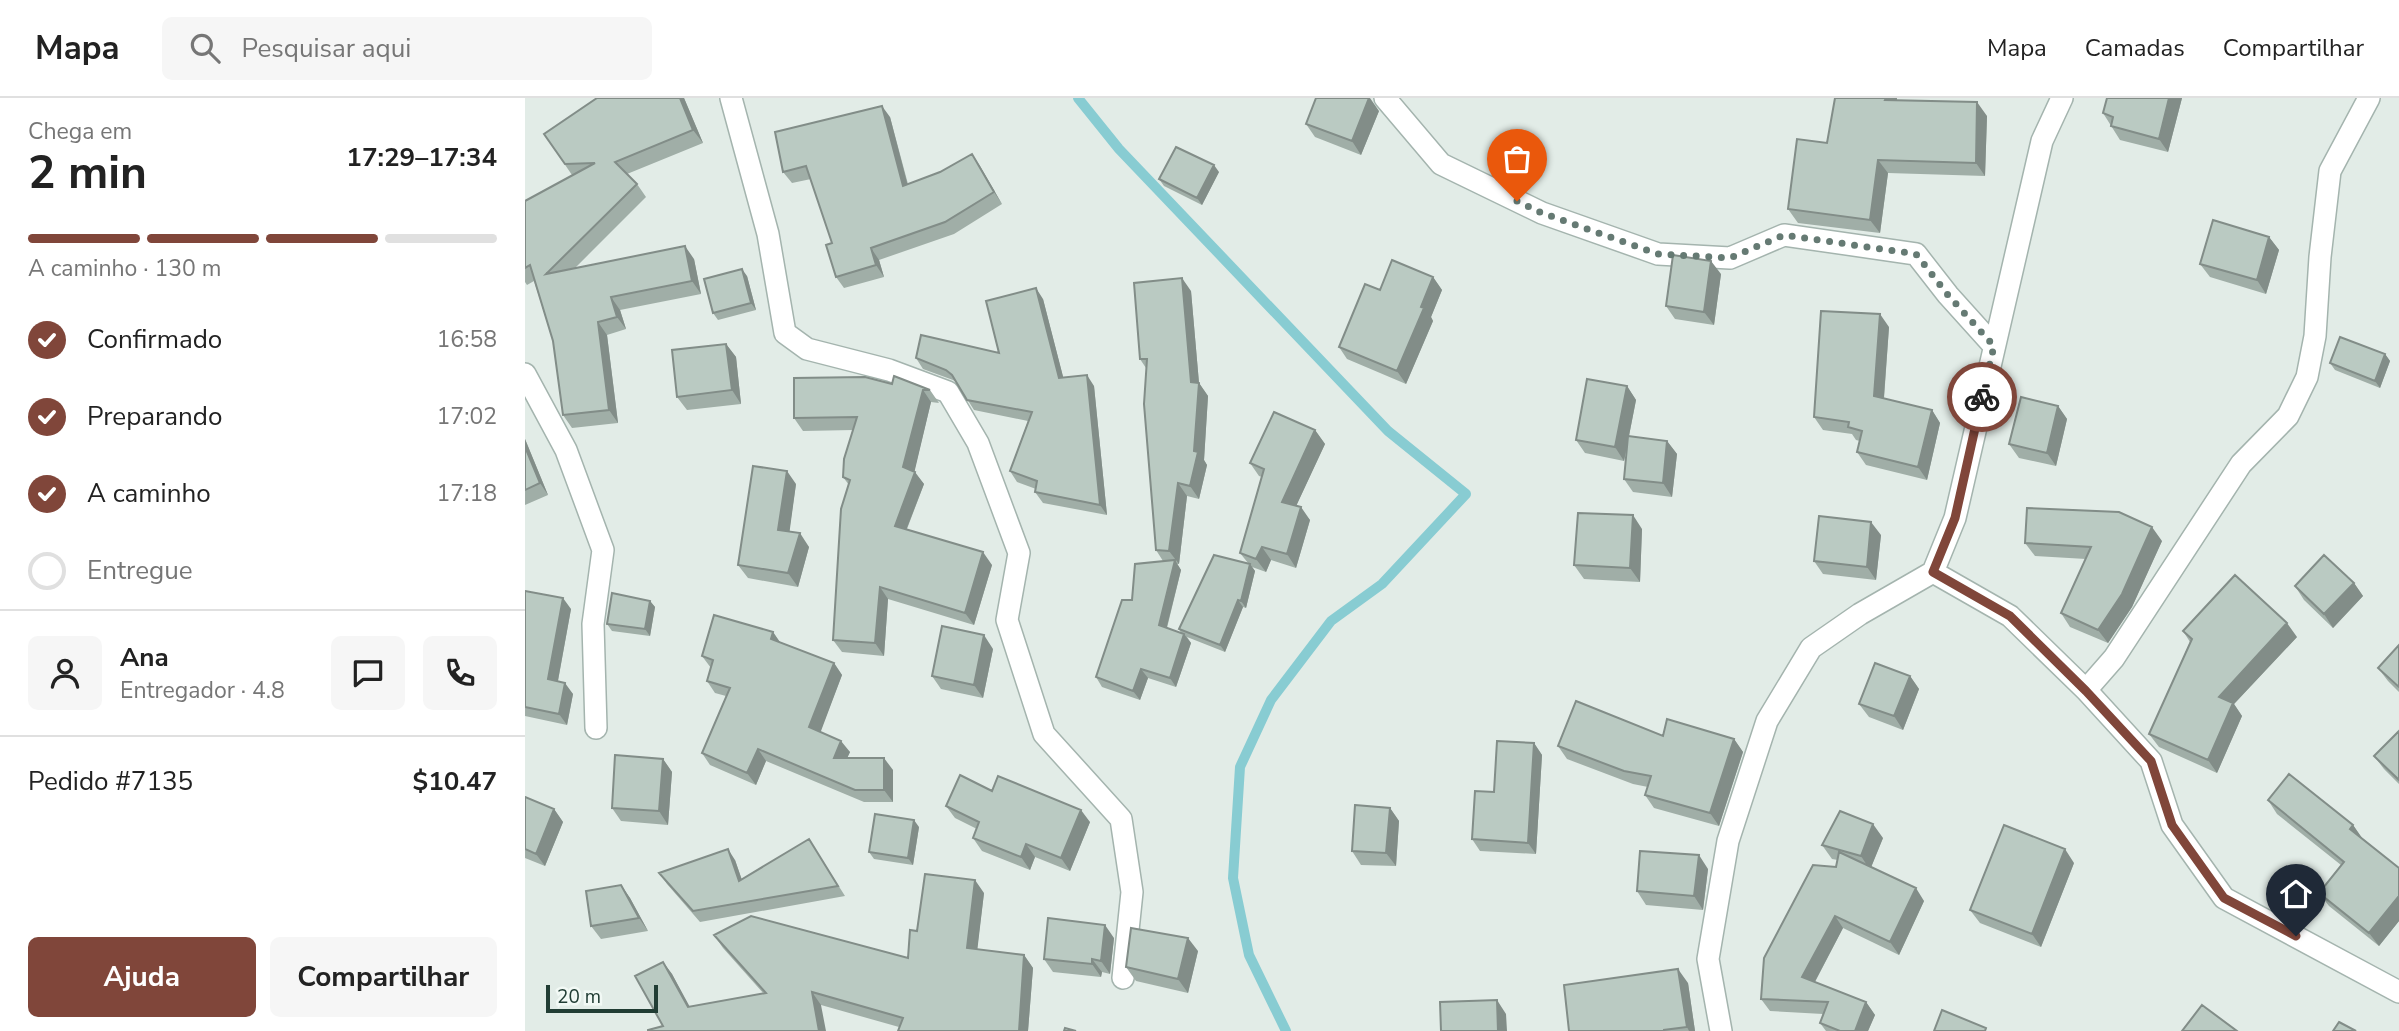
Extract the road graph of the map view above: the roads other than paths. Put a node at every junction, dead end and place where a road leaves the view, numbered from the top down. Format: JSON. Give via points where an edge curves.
{"nodes":[{"id":1,"x":731,"y":98,"type":"edge"},
{"id":2,"x":1385,"y":98,"type":"edge"},
{"id":3,"x":2062,"y":98,"type":"edge"},
{"id":4,"x":2369,"y":98,"type":"edge"},
{"id":5,"x":1994,"y":346,"type":"junction"},
{"id":6,"x":525,"y":373,"type":"edge"},
{"id":7,"x":1933,"y":572,"type":"junction"},
{"id":8,"x":2086,"y":691,"type":"junction"},
{"id":9,"x":596,"y":727,"type":"dead end"},
{"id":10,"x":1123,"y":978,"type":"dead end"},
{"id":11,"x":2399,"y":992,"type":"edge"},
{"id":12,"x":1720,"y":1031,"type":"edge"}],
"edges":[{"from":1,"to":10,"type":"street","via":[[768,234],[785,333],[807,349],[889,370],[948,392],[978,443],[1019,553],[1007,620],[1044,734],[1121,819],[1132,892]]},
{"from":2,"to":5,"type":"street","via":[[1441,164],[1542,213],[1658,254],[1730,258],[1784,235],[1916,254]]},
{"from":3,"to":5,"type":"street","via":[[2042,141]]},
{"from":4,"to":8,"type":"street","via":[[2330,171],[2307,377],[2288,416],[2241,464],[2114,658]]},
{"from":5,"to":7,"type":"street","via":[[1955,518]]},
{"from":6,"to":9,"type":"street","via":[[566,450],[603,550],[593,624]]},
{"from":7,"to":8,"type":"street","via":[[2010,616]]},
{"from":7,"to":12,"type":"street","via":[[1811,648],[1767,721],[1728,841],[1707,959]]},
{"from":8,"to":11,"type":"street","via":[[2151,761],[2172,825],[2224,898]]}]}
